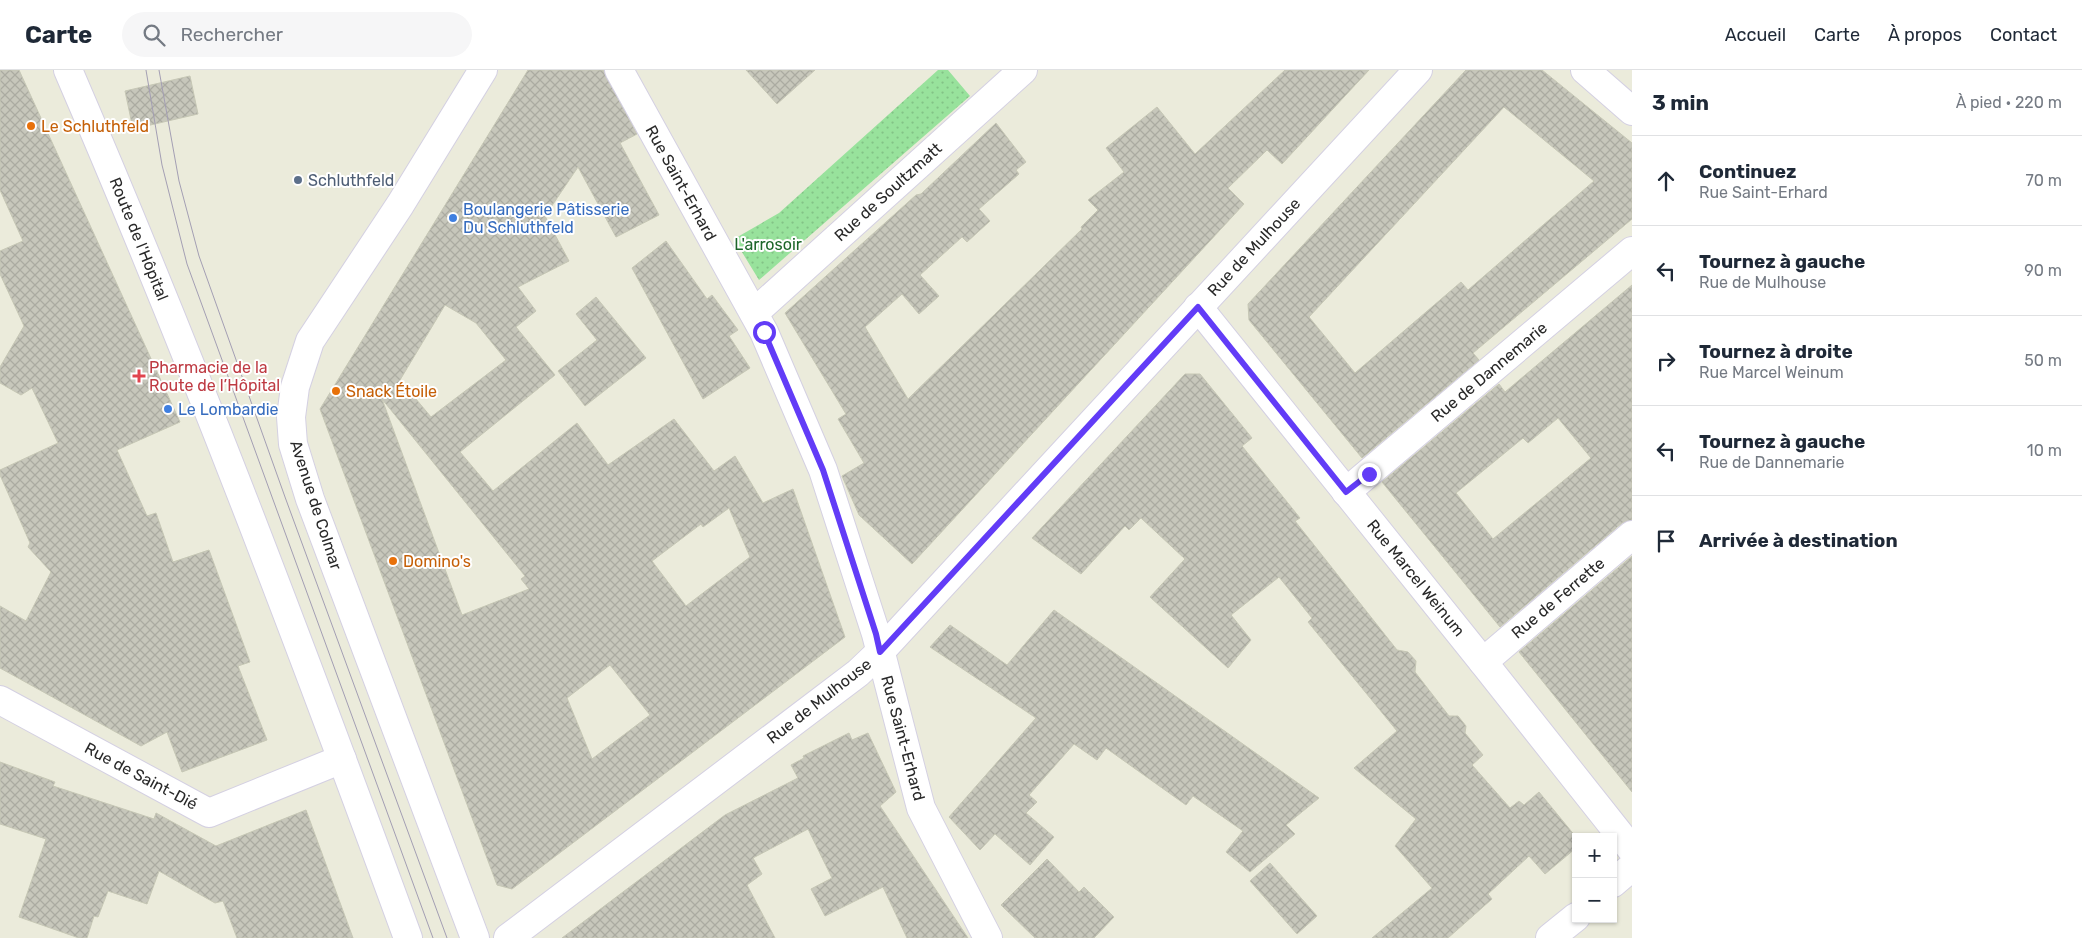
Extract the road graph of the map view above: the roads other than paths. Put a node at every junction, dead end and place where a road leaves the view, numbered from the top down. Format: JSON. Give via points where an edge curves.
{"nodes":[{"id":1,"x":68,"y":70,"type":"edge"},
{"id":2,"x":483,"y":70,"type":"edge"},
{"id":3,"x":619,"y":70,"type":"edge"},
{"id":4,"x":1023,"y":70,"type":"edge"},
{"id":5,"x":1418,"y":70,"type":"edge"},
{"id":6,"x":1588,"y":70,"type":"edge"},
{"id":7,"x":1632,"y":111,"type":"edge"},
{"id":8,"x":1632,"y":251,"type":"edge"},
{"id":9,"x":1198,"y":307,"type":"junction"},
{"id":10,"x":754,"y":314,"type":"junction"},
{"id":11,"x":1346,"y":492,"type":"junction"},
{"id":12,"x":1632,"y":535,"type":"edge"},
{"id":13,"x":880,"y":652,"type":"junction"},
{"id":14,"x":1484,"y":662,"type":"junction"},
{"id":15,"x":0,"y":700,"type":"edge"},
{"id":16,"x":342,"y":759,"type":"junction"},
{"id":17,"x":1632,"y":850,"type":"edge"},
{"id":18,"x":1632,"y":866,"type":"edge"},
{"id":19,"x":1617,"y":880,"type":"edge"},
{"id":20,"x":1572,"y":920,"type":"edge"},
{"id":21,"x":408,"y":938,"type":"edge"},
{"id":22,"x":475,"y":938,"type":"edge"},
{"id":23,"x":508,"y":938,"type":"edge"},
{"id":24,"x":988,"y":938,"type":"edge"},
{"id":25,"x":1550,"y":938,"type":"edge"}],
"edges":[{"from":1,"to":16,"type":"street","name":"Route de l'Hôpital","via":[[208,408]]},
{"from":2,"to":22,"type":"street","name":"Avenue de Colmar","via":[[400,205],[310,341],[295,387],[291,417],[293,444],[310,499]]},
{"from":3,"to":10,"type":"street","name":"Rue Saint-Erhard"},
{"from":4,"to":10,"type":"street","name":"Rue de Soultzmatt"},
{"from":5,"to":9,"type":"street","name":"Rue de Mulhouse"},
{"from":6,"to":7,"type":"street"},
{"from":8,"to":11,"type":"street","name":"Rue de Dannemarie"},
{"from":9,"to":11,"type":"street","name":"Rue Marcel Weinum"},
{"from":9,"to":13,"type":"street","name":"Rue de Mulhouse"},
{"from":10,"to":13,"type":"street","name":"Rue Saint-Erhard","via":[[823,470]]},
{"from":11,"to":14,"type":"street","name":"Rue Marcel Weinum"},
{"from":12,"to":14,"type":"street","name":"Rue de Ferrette"},
{"from":13,"to":23,"type":"street","name":"Rue de Mulhouse","via":[[708,788]]},
{"from":13,"to":24,"type":"street","name":"Rue Saint-Erhard","via":[[921,808]]},
{"from":14,"to":17,"type":"street","name":"Rue Marcel Weinum"},
{"from":15,"to":16,"type":"street","name":"Rue de Saint-Dié","via":[[209,812]]},
{"from":16,"to":21,"type":"street"},
{"from":18,"to":19,"type":"street"},
{"from":20,"to":25,"type":"street"}]}
